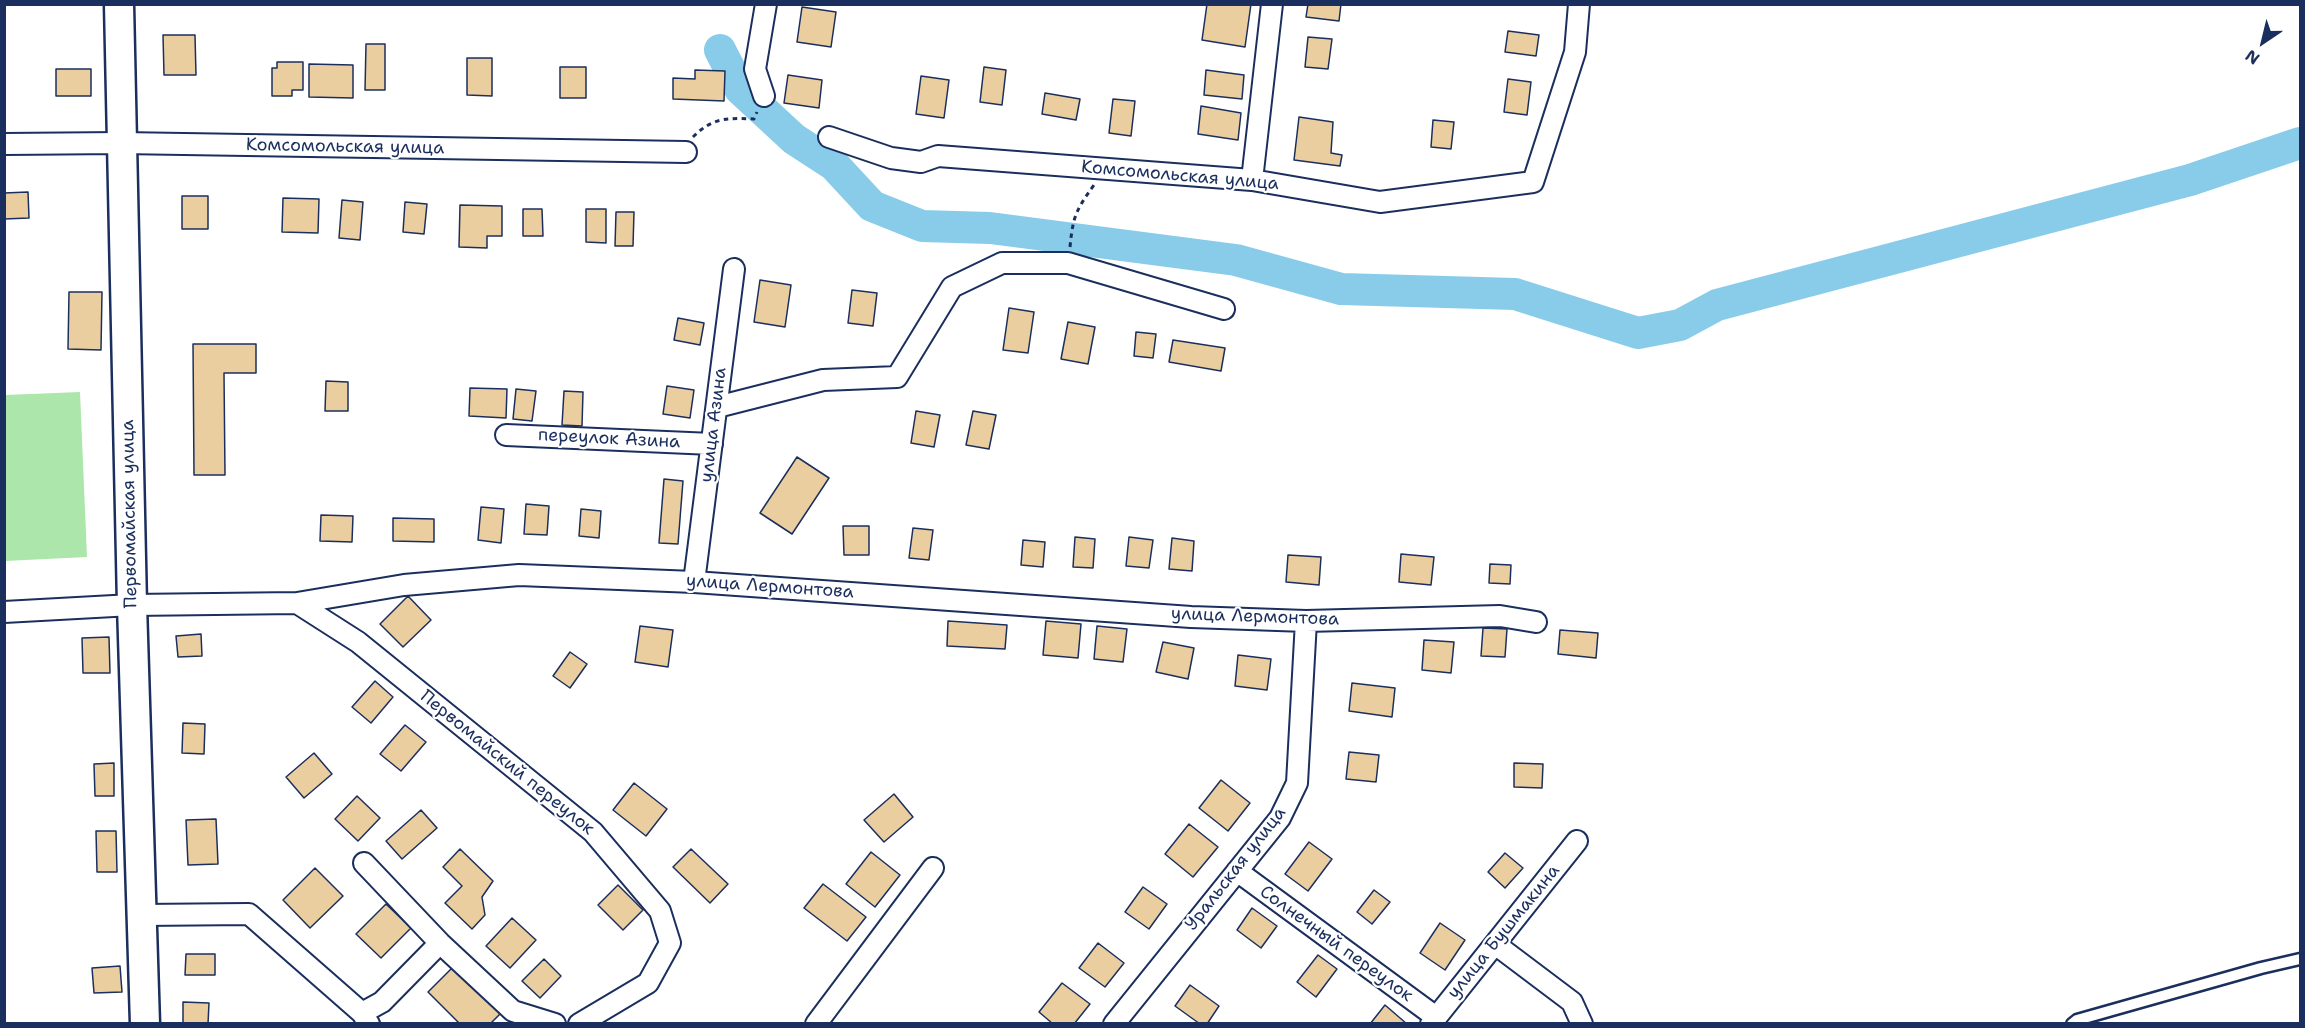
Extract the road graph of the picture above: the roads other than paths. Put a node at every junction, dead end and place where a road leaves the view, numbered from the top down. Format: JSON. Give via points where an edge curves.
{"nodes":[{"id":1,"x":119,"y":4,"type":"edge"},
{"id":2,"x":766,"y":4,"type":"edge"},
{"id":3,"x":1272,"y":4,"type":"edge"},
{"id":4,"x":1579,"y":4,"type":"edge"},
{"id":5,"x":764,"y":96,"type":"dead end"},
{"id":6,"x":828,"y":136,"type":"dead end"},
{"id":7,"x":122,"y":143,"type":"junction"},
{"id":8,"x":4,"y":144,"type":"edge"},
{"id":9,"x":686,"y":152,"type":"road end"},
{"id":10,"x":1252,"y":180,"type":"junction"},
{"id":11,"x":734,"y":269,"type":"dead end"},
{"id":12,"x":1224,"y":309,"type":"dead end"},
{"id":13,"x":717,"y":407,"type":"junction"},
{"id":14,"x":506,"y":435,"type":"dead end"},
{"id":15,"x":712,"y":444,"type":"junction"},
{"id":16,"x":694,"y":582,"type":"junction"},
{"id":17,"x":297,"y":603,"type":"junction"},
{"id":18,"x":132,"y":605,"type":"junction"},
{"id":19,"x":4,"y":612,"type":"edge"},
{"id":20,"x":1306,"y":621,"type":"junction"},
{"id":21,"x":1536,"y":622,"type":"dead end"},
{"id":22,"x":1577,"y":841,"type":"dead end"},
{"id":23,"x":364,"y":863,"type":"dead end"},
{"id":24,"x":933,"y":868,"type":"dead end"},
{"id":25,"x":1237,"y":871,"type":"junction"},
{"id":26,"x":141,"y":915,"type":"junction"},
{"id":27,"x":440,"y":943,"type":"junction"},
{"id":28,"x":1495,"y":944,"type":"junction"},
{"id":29,"x":2301,"y":959,"type":"edge"},
{"id":30,"x":365,"y":1018,"type":"edge"},
{"id":31,"x":1433,"y":1020,"type":"edge"},
{"id":32,"x":145,"y":1023,"type":"edge"},
{"id":33,"x":555,"y":1023,"type":"edge"},
{"id":34,"x":579,"y":1023,"type":"edge"},
{"id":35,"x":816,"y":1023,"type":"edge"},
{"id":36,"x":1114,"y":1023,"type":"edge"},
{"id":37,"x":1582,"y":1023,"type":"edge"},
{"id":38,"x":2072,"y":1023,"type":"edge"}],
"edges":[{"from":1,"to":7,"type":"street","name":"Первомайская улица"},
{"from":2,"to":5,"type":"street","via":[[755,69]]},
{"from":3,"to":10,"type":"street"},
{"from":4,"to":10,"type":"street","name":"Комсомольская улица","via":[[1575,52],[1533,182],[1380,202]]},
{"from":6,"to":10,"type":"street","name":"Комсомольская улица","via":[[891,158],[921,162],[938,156]]},
{"from":7,"to":8,"type":"street","name":"Комсомольская улица"},
{"from":7,"to":9,"type":"street","name":"Комсомольская улица"},
{"from":7,"to":18,"type":"street","name":"Первомайская улица"},
{"from":11,"to":13,"type":"street","name":"улица Азина"},
{"from":12,"to":13,"type":"street","via":[[1068,263],[1002,263],[952,287],[897,377],[823,380]]},
{"from":13,"to":15,"type":"street","name":"улица Азина"},
{"from":14,"to":15,"type":"street","name":"переулок Азина"},
{"from":15,"to":16,"type":"street","name":"улица Азина"},
{"from":16,"to":17,"type":"street","name":"улица Лермонтова","via":[[519,575],[404,585]]},
{"from":16,"to":20,"type":"street","name":"улица Лермонтова","via":[[1179,616]]},
{"from":17,"to":18,"type":"street","name":"улица Лермонтова"},
{"from":17,"to":34,"type":"street","name":"Первомайский переулок","via":[[358,642],[593,832],[660,911],[670,943],[648,983]]},
{"from":18,"to":19,"type":"street","name":"улица Лермонтова"},
{"from":18,"to":26,"type":"street","name":"Первомайская улица"},
{"from":20,"to":21,"type":"street","name":"улица Лермонтова","via":[[1500,616]]},
{"from":20,"to":25,"type":"street","name":"Уральская улица","via":[[1297,783],[1280,818]]},
{"from":22,"to":28,"type":"street","name":"улица Бушмакина"},
{"from":23,"to":27,"type":"street"},
{"from":24,"to":35,"type":"street"},
{"from":25,"to":31,"type":"street","name":"Солнечный переулок"},
{"from":25,"to":36,"type":"street","name":"Уральская улица"},
{"from":26,"to":30,"type":"street","via":[[249,914]]},
{"from":26,"to":32,"type":"street","name":"Первомайская улица"},
{"from":27,"to":30,"type":"street"},
{"from":27,"to":33,"type":"street","via":[[513,1011]]},
{"from":28,"to":31,"type":"street","name":"улица Бушмакина"},
{"from":28,"to":37,"type":"street","via":[[1572,1002]]},
{"from":29,"to":38,"type":"lane"}]}
